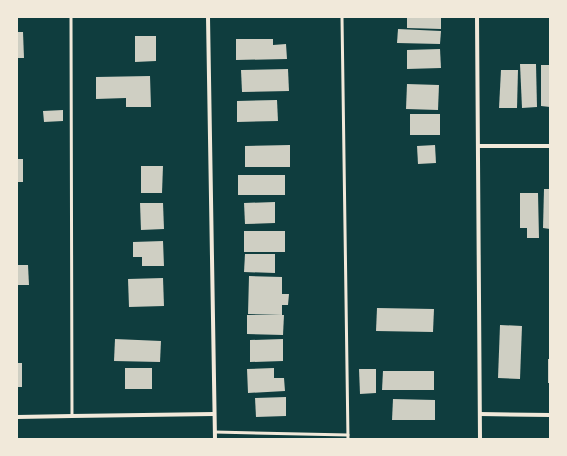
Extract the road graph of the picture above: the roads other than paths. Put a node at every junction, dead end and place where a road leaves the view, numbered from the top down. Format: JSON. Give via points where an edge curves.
{"nodes":[{"id":1,"x":71,"y":17,"type":"edge"},
{"id":2,"x":208,"y":17,"type":"edge"},
{"id":3,"x":342,"y":17,"type":"edge"},
{"id":4,"x":477,"y":17,"type":"edge"},
{"id":5,"x":478,"y":146,"type":"junction"},
{"id":6,"x":550,"y":146,"type":"edge"},
{"id":7,"x":214,"y":414,"type":"junction"},
{"id":8,"x":480,"y":414,"type":"junction"},
{"id":9,"x":550,"y":415,"type":"edge"},
{"id":10,"x":72,"y":416,"type":"junction"},
{"id":11,"x":17,"y":417,"type":"edge"},
{"id":12,"x":215,"y":432,"type":"junction"},
{"id":13,"x":348,"y":437,"type":"edge"},
{"id":14,"x":215,"y":439,"type":"edge"},
{"id":15,"x":480,"y":439,"type":"edge"}],
"edges":[{"from":1,"to":10,"type":"lane"},
{"from":2,"to":7,"type":"street"},
{"from":3,"to":13,"type":"lane"},
{"from":4,"to":5,"type":"street"},
{"from":5,"to":6,"type":"street"},
{"from":5,"to":8,"type":"street"},
{"from":7,"to":10,"type":"street"},
{"from":7,"to":12,"type":"street"},
{"from":8,"to":9,"type":"street"},
{"from":8,"to":15,"type":"street"},
{"from":10,"to":11,"type":"street"},
{"from":12,"to":13,"type":"lane"},
{"from":12,"to":14,"type":"street"}]}
